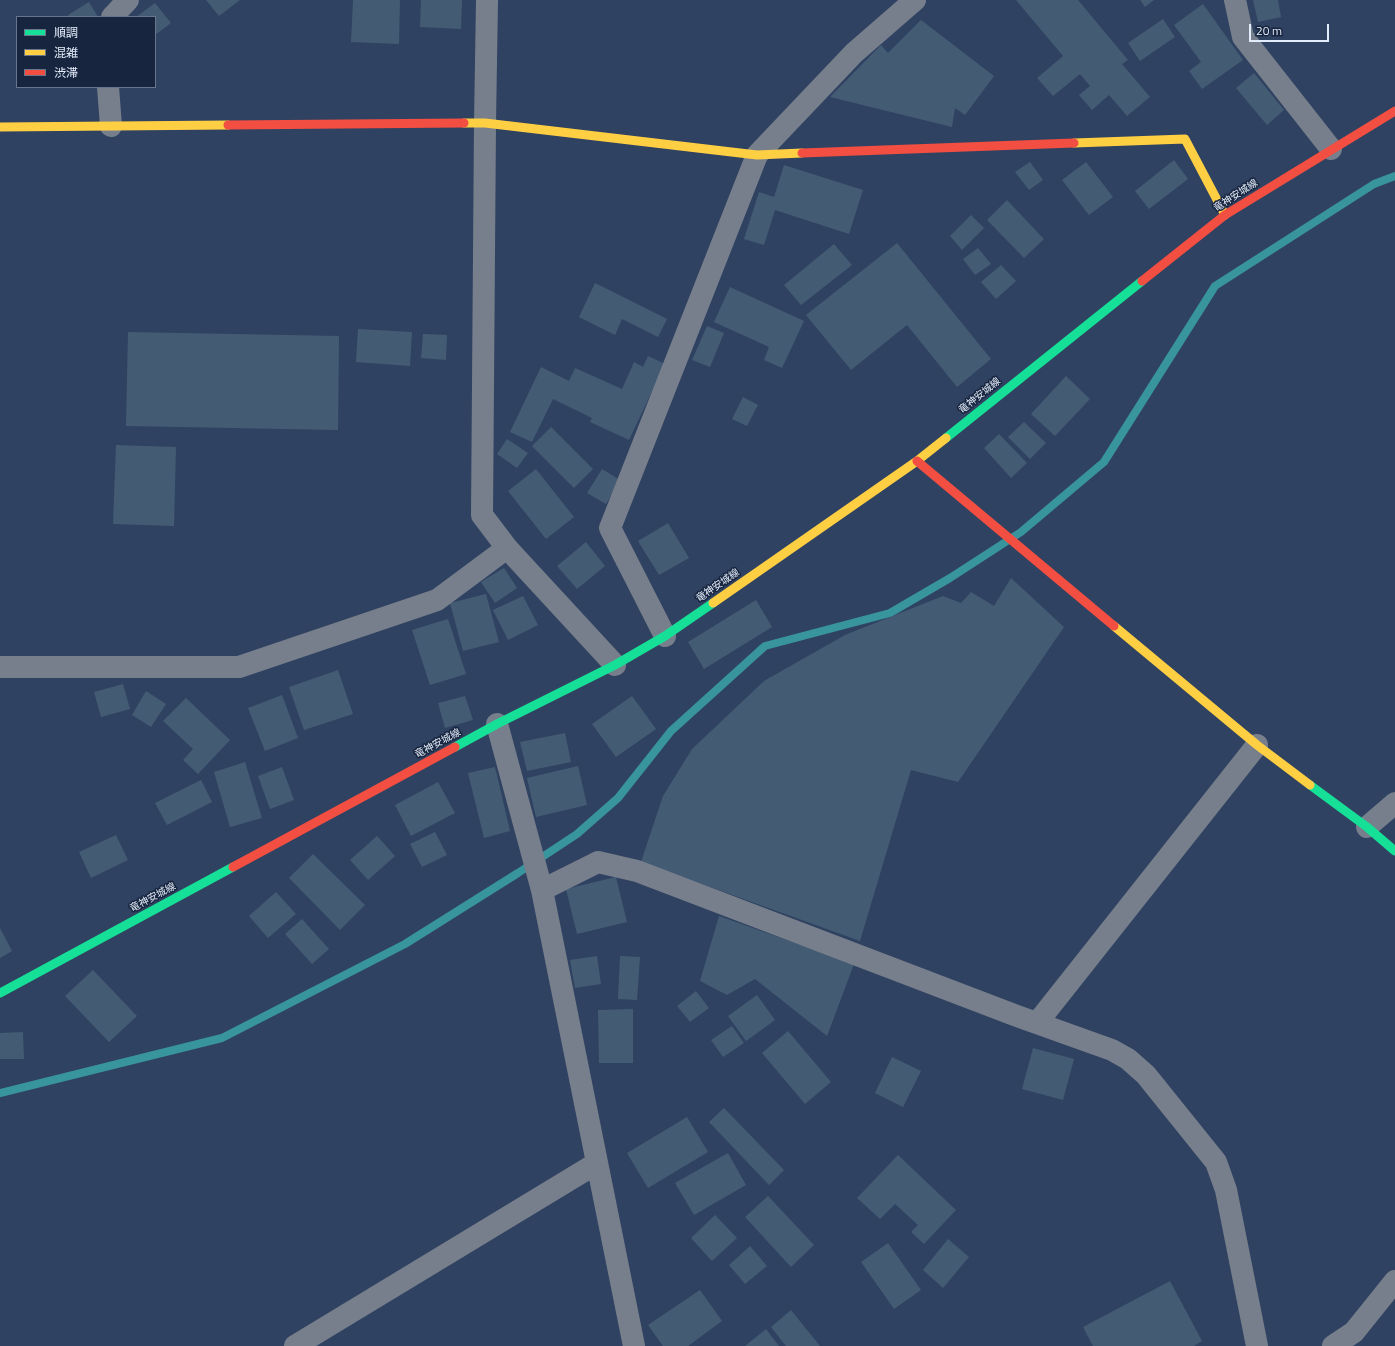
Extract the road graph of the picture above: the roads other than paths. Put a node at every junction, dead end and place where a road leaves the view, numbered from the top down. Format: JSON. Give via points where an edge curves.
{"nodes":[{"id":1,"x":128,"y":0,"type":"edge"},
{"id":2,"x":487,"y":0,"type":"edge"},
{"id":3,"x":915,"y":0,"type":"edge"},
{"id":4,"x":1235,"y":0,"type":"edge"},
{"id":5,"x":113,"y":16,"type":"edge"},
{"id":6,"x":108,"y":88,"type":"edge"},
{"id":7,"x":1395,"y":111,"type":"edge"},
{"id":8,"x":485,"y":123,"type":"junction"},
{"id":9,"x":111,"y":126,"type":"junction"},
{"id":10,"x":0,"y":127,"type":"edge"},
{"id":11,"x":1331,"y":149,"type":"junction"},
{"id":12,"x":757,"y":154,"type":"junction"},
{"id":13,"x":1224,"y":215,"type":"junction"},
{"id":14,"x":917,"y":461,"type":"junction"},
{"id":15,"x":507,"y":548,"type":"junction"},
{"id":16,"x":665,"y":636,"type":"junction"},
{"id":17,"x":615,"y":665,"type":"junction"},
{"id":18,"x":0,"y":667,"type":"edge"},
{"id":19,"x":497,"y":724,"type":"junction"},
{"id":20,"x":1257,"y":745,"type":"junction"},
{"id":21,"x":1395,"y":803,"type":"edge"},
{"id":22,"x":1367,"y":827,"type":"junction"},
{"id":23,"x":1395,"y":851,"type":"edge"},
{"id":24,"x":542,"y":890,"type":"junction"},
{"id":25,"x":0,"y":993,"type":"edge"},
{"id":26,"x":1038,"y":1023,"type":"junction"},
{"id":27,"x":597,"y":1163,"type":"junction"},
{"id":28,"x":1395,"y":1281,"type":"edge"},
{"id":29,"x":295,"y":1346,"type":"edge"},
{"id":30,"x":634,"y":1346,"type":"edge"},
{"id":31,"x":1257,"y":1346,"type":"edge"},
{"id":32,"x":1333,"y":1346,"type":"edge"}],
"edges":[{"from":1,"to":5,"type":"street"},
{"from":2,"to":8,"type":"street"},
{"from":3,"to":12,"type":"street","via":[[854,53]]},
{"from":4,"to":11,"type":"street","via":[[1243,37]]},
{"from":6,"to":9,"type":"street"},
{"from":7,"to":11,"type":"street","name":"竜神安城線"},
{"from":8,"to":9,"type":"street"},
{"from":8,"to":12,"type":"street"},
{"from":8,"to":15,"type":"street","via":[[482,515]]},
{"from":9,"to":10,"type":"street"},
{"from":11,"to":13,"type":"street","name":"竜神安城線"},
{"from":12,"to":13,"type":"street","via":[[1185,139]]},
{"from":12,"to":16,"type":"street","via":[[610,528]]},
{"from":13,"to":14,"type":"street","name":"竜神安城線"},
{"from":14,"to":16,"type":"street","name":"竜神安城線"},
{"from":14,"to":20,"type":"street"},
{"from":15,"to":17,"type":"street"},
{"from":15,"to":18,"type":"street","via":[[437,600],[239,668]]},
{"from":16,"to":17,"type":"street","name":"竜神安城線"},
{"from":17,"to":19,"type":"street","name":"竜神安城線"},
{"from":19,"to":24,"type":"street"},
{"from":19,"to":25,"type":"street","name":"竜神安城線"},
{"from":20,"to":22,"type":"street"},
{"from":20,"to":26,"type":"street"},
{"from":21,"to":22,"type":"street"},
{"from":22,"to":23,"type":"street"},
{"from":24,"to":26,"type":"street","via":[[598,862],[637,871]]},
{"from":24,"to":27,"type":"street"},
{"from":26,"to":31,"type":"street","via":[[1112,1050],[1128,1059],[1146,1075],[1216,1162],[1226,1190]]},
{"from":27,"to":29,"type":"street"},
{"from":27,"to":30,"type":"street"},
{"from":28,"to":32,"type":"street","via":[[1354,1332]]}]}
